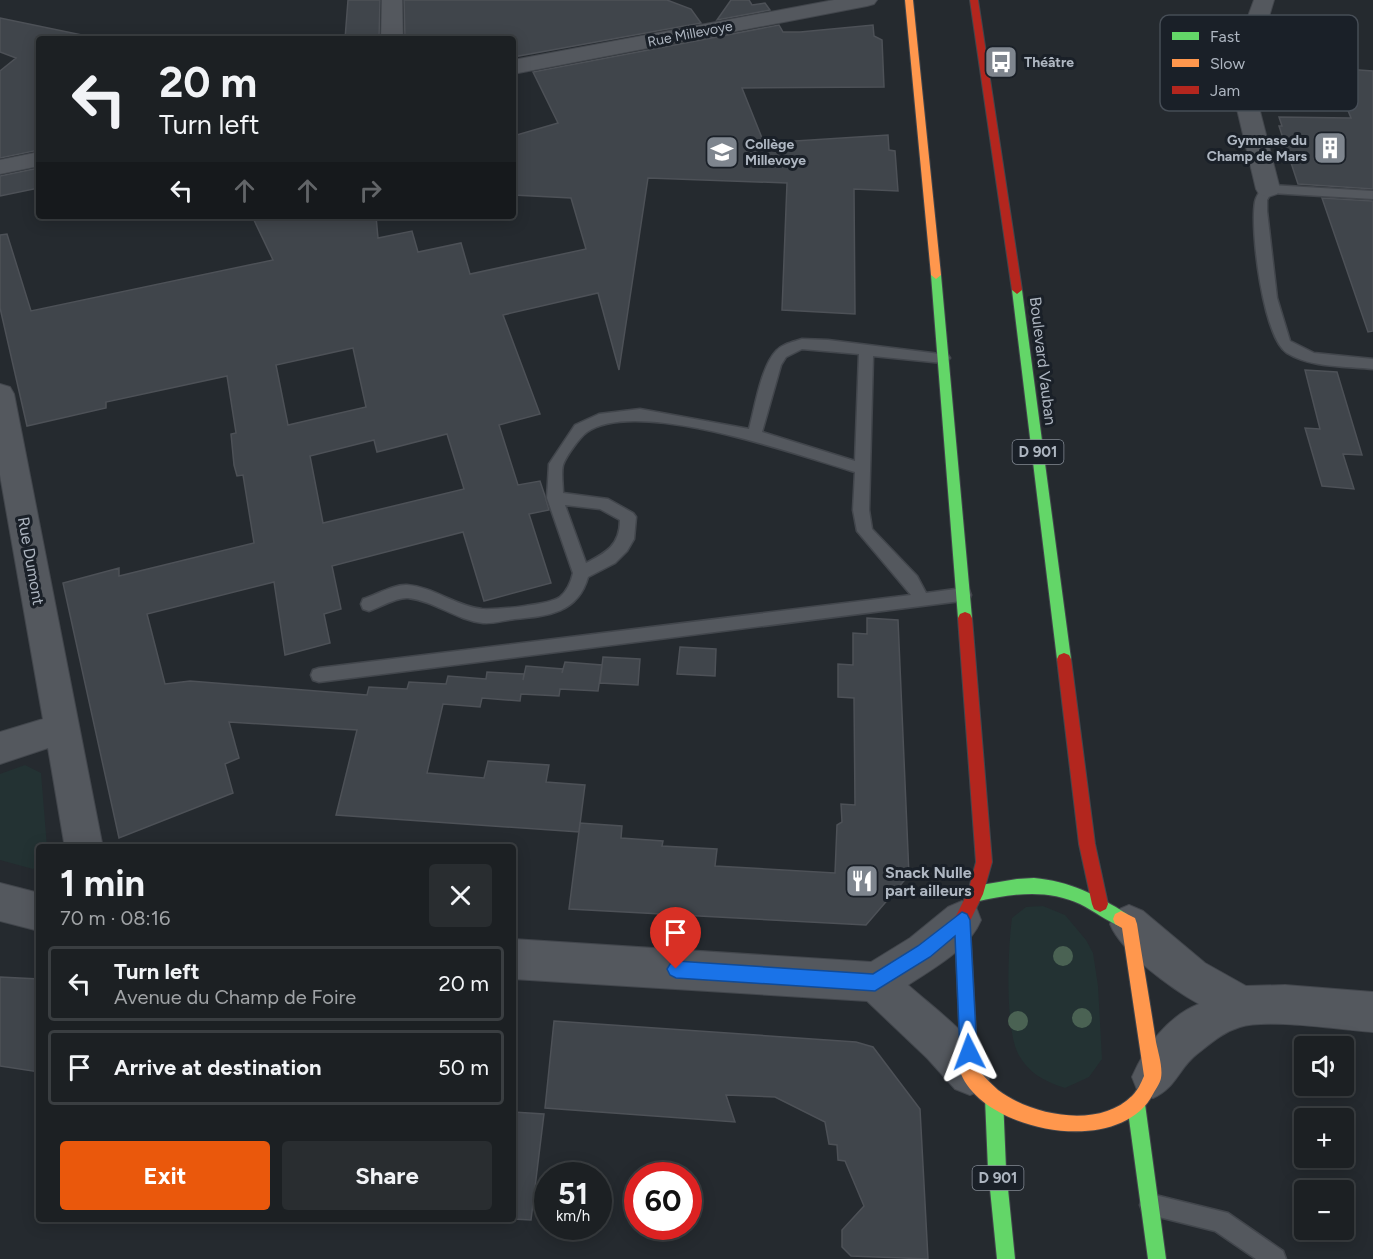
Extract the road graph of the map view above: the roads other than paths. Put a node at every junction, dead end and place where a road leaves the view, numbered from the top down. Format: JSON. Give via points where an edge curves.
{"nodes":[{"id":1,"x":393,"y":0,"type":"edge"},
{"id":2,"x":867,"y":0,"type":"edge"},
{"id":3,"x":909,"y":0,"type":"edge"},
{"id":4,"x":974,"y":0,"type":"edge"},
{"id":5,"x":1264,"y":0,"type":"edge"},
{"id":6,"x":1259,"y":15,"type":"edge"},
{"id":7,"x":392,"y":36,"type":"edge"},
{"id":8,"x":516,"y":66,"type":"edge"},
{"id":9,"x":1249,"y":111,"type":"edge"},
{"id":10,"x":36,"y":160,"type":"edge"},
{"id":11,"x":0,"y":166,"type":"edge"},
{"id":12,"x":1268,"y":189,"type":"junction"},
{"id":13,"x":1373,"y":195,"type":"edge"},
{"id":14,"x":866,"y":350,"type":"junction"},
{"id":15,"x":943,"y":358,"type":"junction"},
{"id":16,"x":1373,"y":364,"type":"edge"},
{"id":17,"x":0,"y":394,"type":"edge"},
{"id":18,"x":754,"y":435,"type":"junction"},
{"id":19,"x":862,"y":469,"type":"junction"},
{"id":20,"x":555,"y":498,"type":"junction"},
{"id":21,"x":581,"y":573,"type":"junction"},
{"id":22,"x":963,"y":595,"type":"junction"},
{"id":23,"x":922,"y":600,"type":"junction"},
{"id":24,"x":369,"y":604,"type":"dead end"},
{"id":25,"x":319,"y":675,"type":"dead end"},
{"id":26,"x":62,"y":728,"type":"junction"},
{"id":27,"x":0,"y":748,"type":"edge"},
{"id":28,"x":83,"y":844,"type":"edge"},
{"id":29,"x":0,"y":902,"type":"edge"},
{"id":30,"x":968,"y":907,"type":"junction"},
{"id":31,"x":36,"y":911,"type":"edge"},
{"id":32,"x":1114,"y":914,"type":"junction"},
{"id":33,"x":516,"y":959,"type":"edge"},
{"id":34,"x":875,"y":982,"type":"junction"},
{"id":35,"x":1242,"y":1006,"type":"junction"},
{"id":36,"x":1373,"y":1012,"type":"edge"},
{"id":37,"x":982,"y":1086,"type":"junction"},
{"id":38,"x":1145,"y":1090,"type":"junction"},
{"id":39,"x":1149,"y":1204,"type":"junction"},
{"id":40,"x":1006,"y":1259,"type":"edge"},
{"id":41,"x":1157,"y":1259,"type":"edge"},
{"id":42,"x":1275,"y":1259,"type":"edge"}],
"edges":[{"from":1,"to":7,"type":"street"},
{"from":2,"to":8,"type":"street","name":"Rue Millevoye"},
{"from":3,"to":15,"type":"main road"},
{"from":4,"to":32,"type":"main road","name":"Boulevard Vauban","number":"D 901","via":[[1017,287],[1087,844]]},
{"from":5,"to":6,"type":"street"},
{"from":9,"to":12,"type":"street"},
{"from":10,"to":11,"type":"street"},
{"from":12,"to":13,"type":"lane"},
{"from":12,"to":16,"type":"lane","via":[[1261,200],[1266,274],[1284,343],[1295,351],[1321,358]]},
{"from":14,"to":15,"type":"lane"},
{"from":14,"to":18,"type":"lane","via":[[805,343],[787,347],[774,364]]},
{"from":14,"to":19,"type":"lane"},
{"from":15,"to":22,"type":"main road"},
{"from":17,"to":26,"type":"street","name":"Rue Dumont"},
{"from":18,"to":19,"type":"lane"},
{"from":18,"to":20,"type":"lane","via":[[640,414],[599,419],[580,429],[555,464]]},
{"from":19,"to":23,"type":"lane","via":[[865,531],[911,581]]},
{"from":20,"to":21,"type":"lane"},
{"from":20,"to":21,"type":"lane","via":[[603,503],[628,517],[630,534],[620,552]]},
{"from":21,"to":24,"type":"lane","via":[[577,587],[565,602],[548,609],[483,616],[405,591]]},
{"from":22,"to":23,"type":"lane"},
{"from":22,"to":30,"type":"main road","via":[[984,862]]},
{"from":23,"to":25,"type":"lane"},
{"from":26,"to":27,"type":"street"},
{"from":26,"to":28,"type":"street","name":"Rue Dumont"},
{"from":29,"to":31,"type":"street"},
{"from":30,"to":32,"type":"main road","via":[[1008,886],[1051,884],[1071,889]]},
{"from":30,"to":34,"type":"street","via":[[924,952]]},
{"from":30,"to":37,"type":"main road"},
{"from":32,"to":35,"type":"street","via":[[1191,978]]},
{"from":32,"to":38,"type":"main road","name":"Boulevard Vauban"},
{"from":33,"to":34,"type":"street"},
{"from":34,"to":37,"type":"street"},
{"from":35,"to":36,"type":"street"},
{"from":35,"to":38,"type":"street","via":[[1209,1020],[1173,1047]]},
{"from":37,"to":38,"type":"main road","via":[[1035,1117],[1065,1123],[1091,1123],[1115,1116]]},
{"from":37,"to":40,"type":"main road","number":"D 901","via":[[997,1168]]},
{"from":38,"to":39,"type":"main road"},
{"from":39,"to":41,"type":"main road"},
{"from":39,"to":42,"type":"lane","via":[[1220,1221]]}]}
